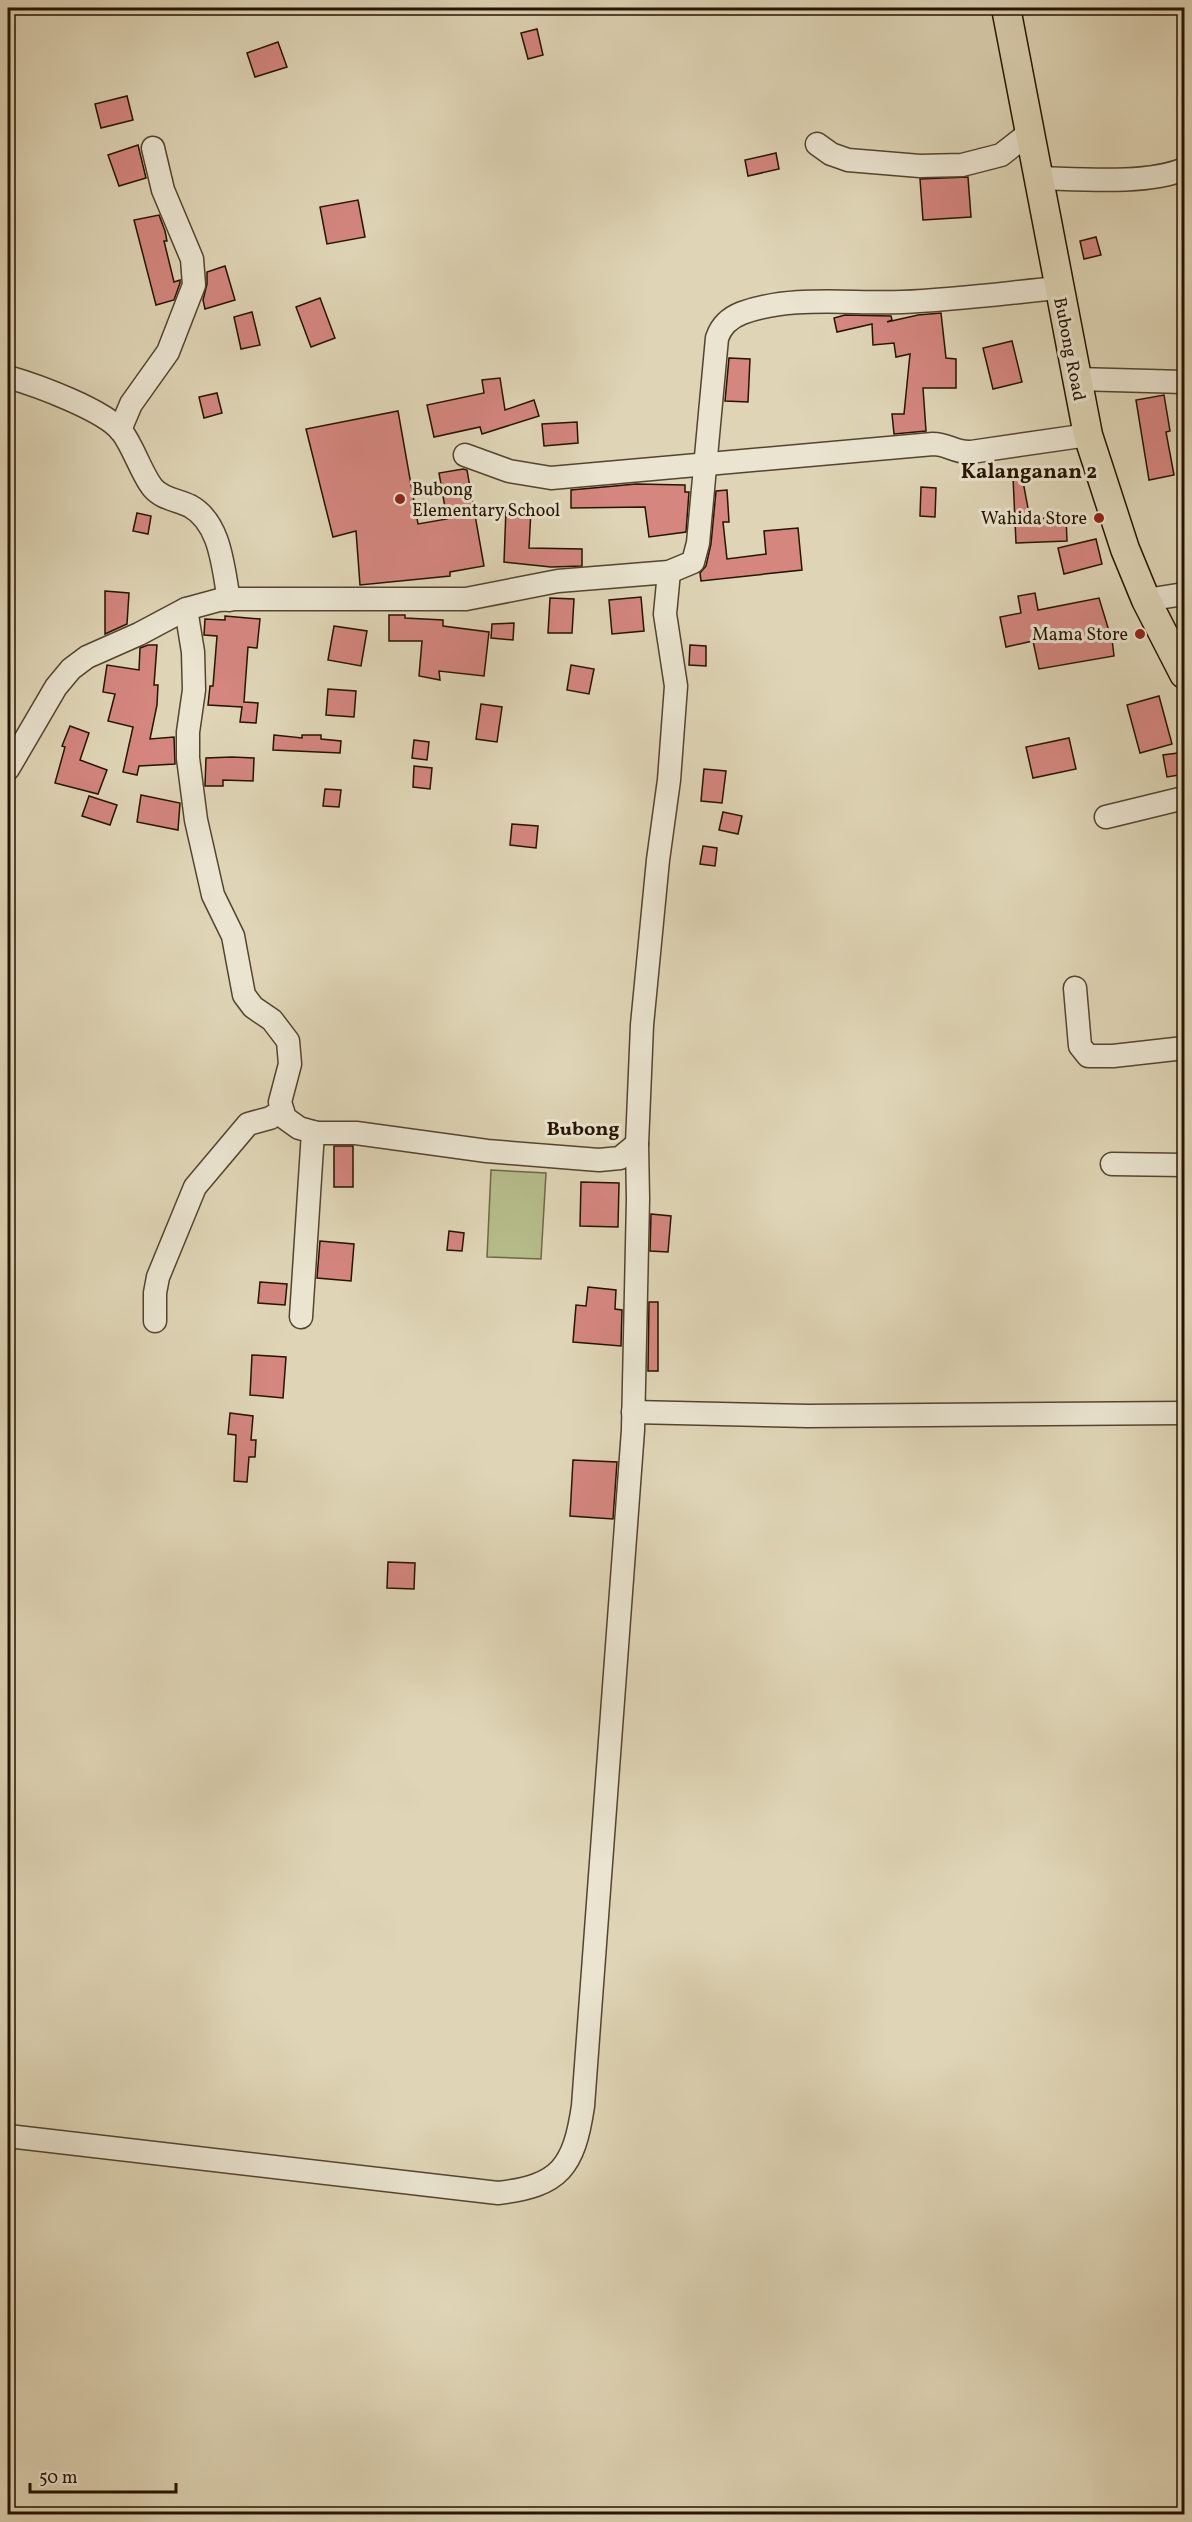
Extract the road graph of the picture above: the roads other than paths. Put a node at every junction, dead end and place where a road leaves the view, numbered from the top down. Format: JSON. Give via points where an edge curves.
{"nodes":[{"id":1,"x":1006,"y":8,"type":"edge"},
{"id":2,"x":1029,"y":133,"type":"junction"},
{"id":3,"x":817,"y":144,"type":"dead end"},
{"id":4,"x":153,"y":148,"type":"dead end"},
{"id":5,"x":1185,"y":169,"type":"edge"},
{"id":6,"x":1038,"y":178,"type":"junction"},
{"id":7,"x":1058,"y":288,"type":"junction"},
{"id":8,"x":8,"y":377,"type":"edge"},
{"id":9,"x":1077,"y":379,"type":"junction"},
{"id":10,"x":1185,"y":382,"type":"edge"},
{"id":11,"x":120,"y":430,"type":"junction"},
{"id":12,"x":1088,"y":435,"type":"junction"},
{"id":13,"x":465,"y":455,"type":"dead end"},
{"id":14,"x":705,"y":465,"type":"junction"},
{"id":15,"x":669,"y":572,"type":"junction"},
{"id":16,"x":1185,"y":594,"type":"edge"},
{"id":17,"x":229,"y":600,"type":"junction"},
{"id":18,"x":1146,"y":600,"type":"junction"},
{"id":19,"x":186,"y":609,"type":"junction"},
{"id":20,"x":1185,"y":674,"type":"edge"},
{"id":21,"x":8,"y":769,"type":"edge"},
{"id":22,"x":1185,"y":798,"type":"edge"},
{"id":23,"x":1106,"y":817,"type":"dead end"},
{"id":24,"x":1075,"y":988,"type":"dead end"},
{"id":25,"x":1185,"y":1048,"type":"edge"},
{"id":26,"x":282,"y":1111,"type":"junction"},
{"id":27,"x":313,"y":1132,"type":"junction"},
{"id":28,"x":637,"y":1144,"type":"junction"},
{"id":29,"x":1112,"y":1164,"type":"dead end"},
{"id":30,"x":1185,"y":1165,"type":"edge"},
{"id":31,"x":301,"y":1317,"type":"dead end"},
{"id":32,"x":155,"y":1321,"type":"dead end"},
{"id":33,"x":633,"y":1412,"type":"junction"},
{"id":34,"x":1185,"y":1413,"type":"edge"},
{"id":35,"x":8,"y":2136,"type":"edge"}],
"edges":[{"from":1,"to":2,"type":"main road","name":"Bubong Road"},
{"from":2,"to":3,"type":"street","via":[[1001,155],[962,165],[848,160]]},
{"from":2,"to":6,"type":"main road","name":"Bubong Road"},
{"from":4,"to":11,"type":"street","via":[[163,190],[192,259],[194,285],[168,351],[131,404]]},
{"from":5,"to":6,"type":"street","via":[[1162,175],[1107,179]]},
{"from":6,"to":7,"type":"main road","name":"Bubong Road"},
{"from":7,"to":9,"type":"main road","name":"Bubong Road"},
{"from":7,"to":14,"type":"street","via":[[903,302],[782,304],[741,313],[724,323],[717,338]]},
{"from":8,"to":11,"type":"street","via":[[72,401],[108,419]]},
{"from":9,"to":10,"type":"street"},
{"from":9,"to":12,"type":"main road","name":"Bubong Road"},
{"from":11,"to":17,"type":"street","via":[[154,489],[190,506],[211,526]]},
{"from":12,"to":14,"type":"street","via":[[971,452],[933,444]]},
{"from":12,"to":18,"type":"main road","name":"Bubong Road"},
{"from":13,"to":14,"type":"street","via":[[508,471],[551,478]]},
{"from":14,"to":15,"type":"street","via":[[696,554],[688,565]]},
{"from":15,"to":17,"type":"street","via":[[558,581],[466,599]]},
{"from":15,"to":28,"type":"street","via":[[664,614],[676,686],[645,984]]},
{"from":16,"to":18,"type":"street"},
{"from":17,"to":19,"type":"street"},
{"from":18,"to":20,"type":"main road","name":"Bubong Road"},
{"from":19,"to":21,"type":"street","via":[[87,657],[71,669],[56,687]]},
{"from":19,"to":26,"type":"street","via":[[194,690],[188,758],[196,820],[213,895],[232,936],[244,995],[288,1041],[290,1064],[280,1102]]},
{"from":22,"to":23,"type":"street"},
{"from":24,"to":25,"type":"street","via":[[1080,1046],[1088,1056]]},
{"from":26,"to":27,"type":"street","via":[[292,1124]]},
{"from":26,"to":32,"type":"street","via":[[248,1124],[195,1187],[158,1277]]},
{"from":27,"to":28,"type":"street","via":[[356,1133],[487,1151],[599,1160],[620,1158]]},
{"from":27,"to":31,"type":"street"},
{"from":28,"to":33,"type":"street"},
{"from":29,"to":30,"type":"street"},
{"from":33,"to":34,"type":"street","via":[[808,1416]]},
{"from":33,"to":35,"type":"street","via":[[583,2106],[571,2156],[560,2172],[541,2185],[498,2193]]}]}
